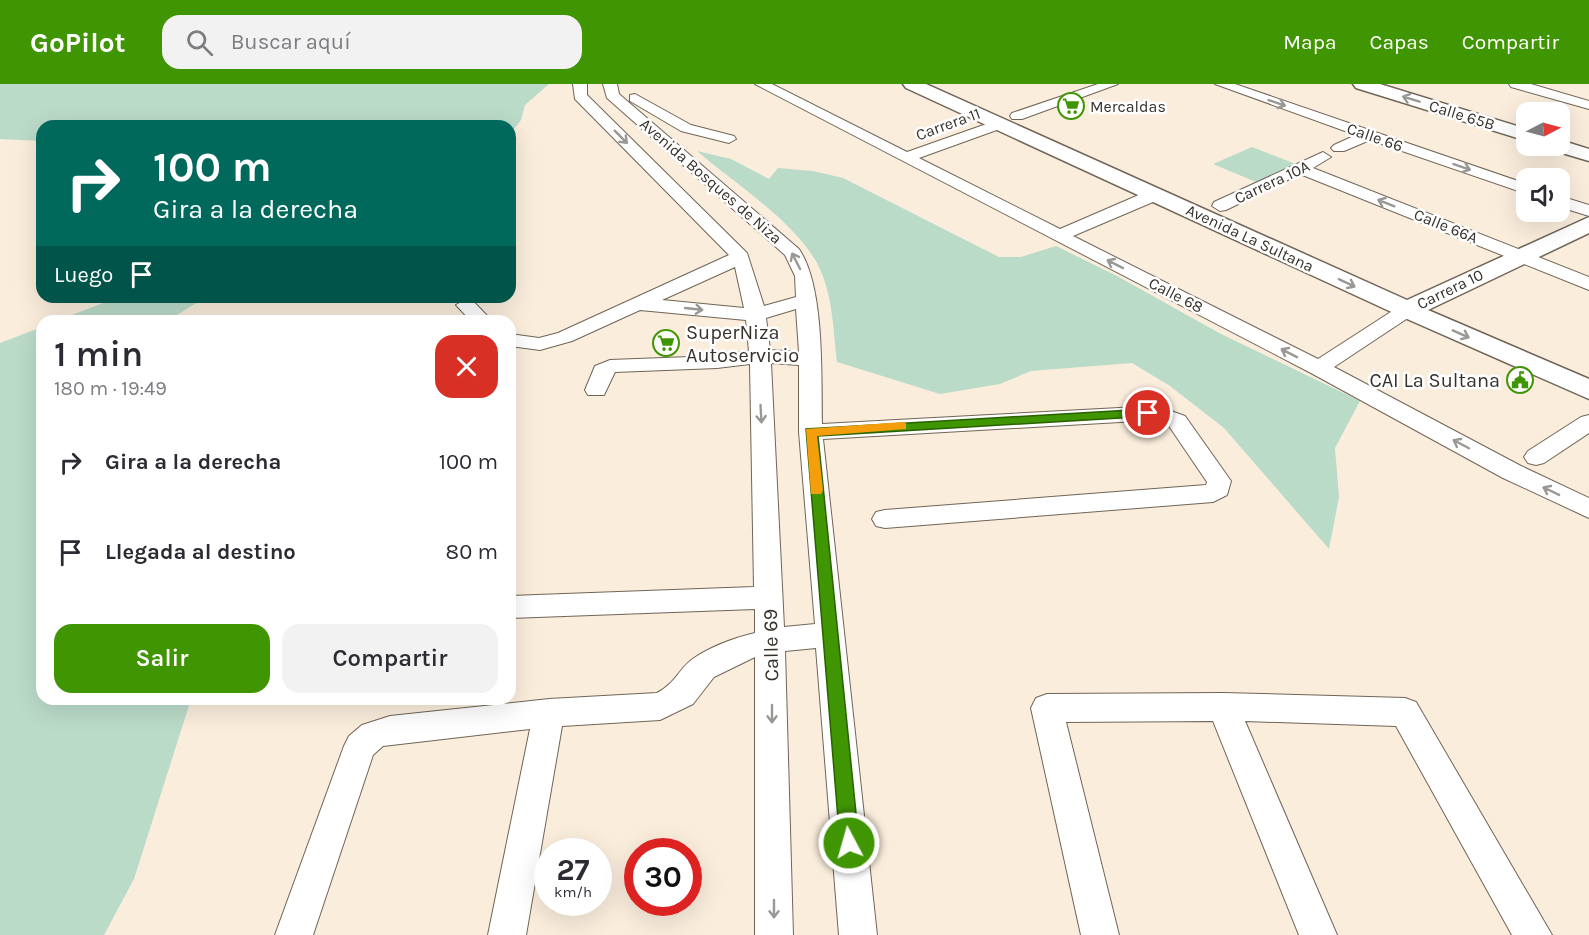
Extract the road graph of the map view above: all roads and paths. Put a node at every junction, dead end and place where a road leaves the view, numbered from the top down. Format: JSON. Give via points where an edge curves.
{"nodes":[{"id":1,"x":580,"y":84,"type":"edge"},
{"id":2,"x":611,"y":84,"type":"edge"},
{"id":3,"x":762,"y":84,"type":"edge"},
{"id":4,"x":912,"y":84,"type":"edge"},
{"id":5,"x":938,"y":84,"type":"edge"},
{"id":6,"x":1077,"y":84,"type":"edge"},
{"id":7,"x":1110,"y":84,"type":"edge"},
{"id":8,"x":1222,"y":84,"type":"edge"},
{"id":9,"x":1362,"y":84,"type":"edge"},
{"id":10,"x":1516,"y":84,"type":"edge"},
{"id":11,"x":1092,"y":90,"type":"junction"},
{"id":12,"x":1589,"y":105,"type":"edge"},
{"id":13,"x":1008,"y":120,"type":"junction"},
{"id":14,"x":1516,"y":132,"type":"edge"},
{"id":15,"x":1369,"y":135,"type":"junction"},
{"id":16,"x":729,"y":139,"type":"dead end"},
{"id":17,"x":1339,"y":148,"type":"dead end"},
{"id":18,"x":1570,"y":149,"type":"edge"},
{"id":19,"x":1589,"y":155,"type":"edge"},
{"id":20,"x":907,"y":158,"type":"junction"},
{"id":21,"x":1323,"y":158,"type":"dead end"},
{"id":22,"x":1302,"y":169,"type":"junction"},
{"id":23,"x":1516,"y":185,"type":"edge"},
{"id":24,"x":1154,"y":195,"type":"junction"},
{"id":25,"x":1570,"y":204,"type":"edge"},
{"id":26,"x":1220,"y":206,"type":"junction"},
{"id":27,"x":1589,"y":211,"type":"edge"},
{"id":28,"x":1589,"y":224,"type":"edge"},
{"id":29,"x":1060,"y":235,"type":"junction"},
{"id":30,"x":1518,"y":256,"type":"junction"},
{"id":31,"x":741,"y":257,"type":"junction"},
{"id":32,"x":1589,"y":284,"type":"edge"},
{"id":33,"x":1433,"y":298,"type":"junction"},
{"id":34,"x":806,"y":300,"type":"junction"},
{"id":35,"x":636,"y":304,"type":"junction"},
{"id":36,"x":1407,"y":310,"type":"junction"},
{"id":37,"x":754,"y":315,"type":"junction"},
{"id":38,"x":516,"y":341,"type":"edge"},
{"id":39,"x":759,"y":356,"type":"junction"},
{"id":40,"x":810,"y":359,"type":"junction"},
{"id":41,"x":1319,"y":368,"type":"junction"},
{"id":42,"x":1589,"y":368,"type":"edge"},
{"id":43,"x":596,"y":390,"type":"dead end"},
{"id":44,"x":1589,"y":390,"type":"edge"},
{"id":45,"x":1589,"y":422,"type":"edge"},
{"id":46,"x":811,"y":432,"type":"junction"},
{"id":47,"x":1536,"y":457,"type":"dead end"},
{"id":48,"x":1589,"y":509,"type":"edge"},
{"id":49,"x":885,"y":519,"type":"dead end"},
{"id":50,"x":770,"y":597,"type":"junction"},
{"id":51,"x":516,"y":607,"type":"edge"},
{"id":52,"x":829,"y":636,"type":"junction"},
{"id":53,"x":771,"y":640,"type":"junction"},
{"id":54,"x":1223,"y":707,"type":"junction"},
{"id":55,"x":549,"y":713,"type":"junction"},
{"id":56,"x":294,"y":935,"type":"edge"},
{"id":57,"x":507,"y":935,"type":"edge"},
{"id":58,"x":774,"y":935,"type":"edge"},
{"id":59,"x":858,"y":935,"type":"edge"},
{"id":60,"x":1100,"y":935,"type":"edge"},
{"id":61,"x":1318,"y":935,"type":"edge"},
{"id":62,"x":1533,"y":935,"type":"edge"}],
"edges":[{"from":1,"to":31,"type":"street","name":"Avenida Bosques de Niza","one_way":true,"via":[[580,96]]},
{"from":2,"to":16,"type":"street","via":[[686,128]]},
{"from":34,"to":2,"type":"street","name":"Avenida Bosques de Niza","one_way":true,"via":[[804,276],[793,253],[612,95]]},
{"from":3,"to":20,"type":"street","name":"Calle 68"},
{"from":4,"to":13,"type":"street","name":"Avenida La Sultana"},
{"from":5,"to":13,"type":"street","name":"Avenida La Sultana"},
{"from":6,"to":11,"type":"street"},
{"from":7,"to":11,"type":"street","name":"Carrera 11"},
{"from":8,"to":15,"type":"street","name":"Calle 66","one_way":true},
{"from":14,"to":9,"type":"street","name":"Calle 65B","one_way":true},
{"from":10,"to":12,"type":"street"},
{"from":11,"to":13,"type":"street","name":"Carrera 11"},
{"from":13,"to":20,"type":"street","name":"Carrera 11"},
{"from":13,"to":24,"type":"street","name":"Avenida La Sultana"},
{"from":13,"to":26,"type":"street","name":"Avenida La Sultana"},
{"from":15,"to":17,"type":"street"},
{"from":15,"to":23,"type":"street","name":"Calle 66","one_way":true},
{"from":18,"to":19,"type":"street"},
{"from":20,"to":29,"type":"street","name":"Calle 68"},
{"from":21,"to":22,"type":"street","name":"Carrera 10A"},
{"from":22,"to":26,"type":"street","name":"Carrera 10A"},
{"from":30,"to":22,"type":"street","name":"Calle 66A","one_way":true},
{"from":24,"to":29,"type":"street"},
{"from":24,"to":36,"type":"street","name":"Avenida La Sultana","one_way":true},
{"from":25,"to":27,"type":"street"},
{"from":26,"to":33,"type":"street","name":"Avenida La Sultana"},
{"from":28,"to":30,"type":"street","name":"Carrera 10"},
{"from":41,"to":29,"type":"street","name":"Calle 68","one_way":true},
{"from":30,"to":32,"type":"street","name":"Calle 66A"},
{"from":30,"to":33,"type":"street","name":"Carrera 10"},
{"from":31,"to":35,"type":"street"},
{"from":31,"to":37,"type":"street","name":"Avenida Bosques de Niza"},
{"from":33,"to":36,"type":"street","name":"Carrera 10"},
{"from":33,"to":42,"type":"street","name":"Avenida La Sultana"},
{"from":34,"to":37,"type":"street"},
{"from":34,"to":40,"type":"street","name":"Avenida Bosques de Niza"},
{"from":35,"to":37,"type":"street","one_way":true},
{"from":35,"to":38,"type":"street","via":[[565,337],[540,344]]},
{"from":36,"to":41,"type":"street","name":"Carrera 10"},
{"from":36,"to":44,"type":"street","name":"Avenida La Sultana","one_way":true},
{"from":37,"to":39,"type":"street","name":"Avenida Bosques de Niza"},
{"from":39,"to":40,"type":"street"},
{"from":39,"to":43,"type":"street","via":[[717,362],[610,366],[603,371]]},
{"from":39,"to":50,"type":"street","name":"Calle 69","one_way":true},
{"from":40,"to":46,"type":"street"},
{"from":48,"to":41,"type":"street","name":"Calle 68","one_way":true},
{"from":45,"to":47,"type":"street"},
{"from":46,"to":49,"type":"street","via":[[1157,413],[1177,421],[1219,481],[1213,493]]},
{"from":46,"to":52,"type":"street"},
{"from":50,"to":51,"type":"street"},
{"from":50,"to":53,"type":"street","name":"Calle 69"},
{"from":52,"to":53,"type":"street"},
{"from":52,"to":59,"type":"street"},
{"from":53,"to":55,"type":"street","via":[[740,649],[703,668],[682,695],[660,706]]},
{"from":53,"to":58,"type":"street","name":"Calle 69","one_way":true},
{"from":54,"to":60,"type":"street","via":[[1047,708]]},
{"from":54,"to":61,"type":"street"},
{"from":54,"to":62,"type":"street","via":[[1405,712]]},
{"from":55,"to":56,"type":"street","via":[[390,730],[373,735],[360,746]]},
{"from":55,"to":57,"type":"street"}]}
